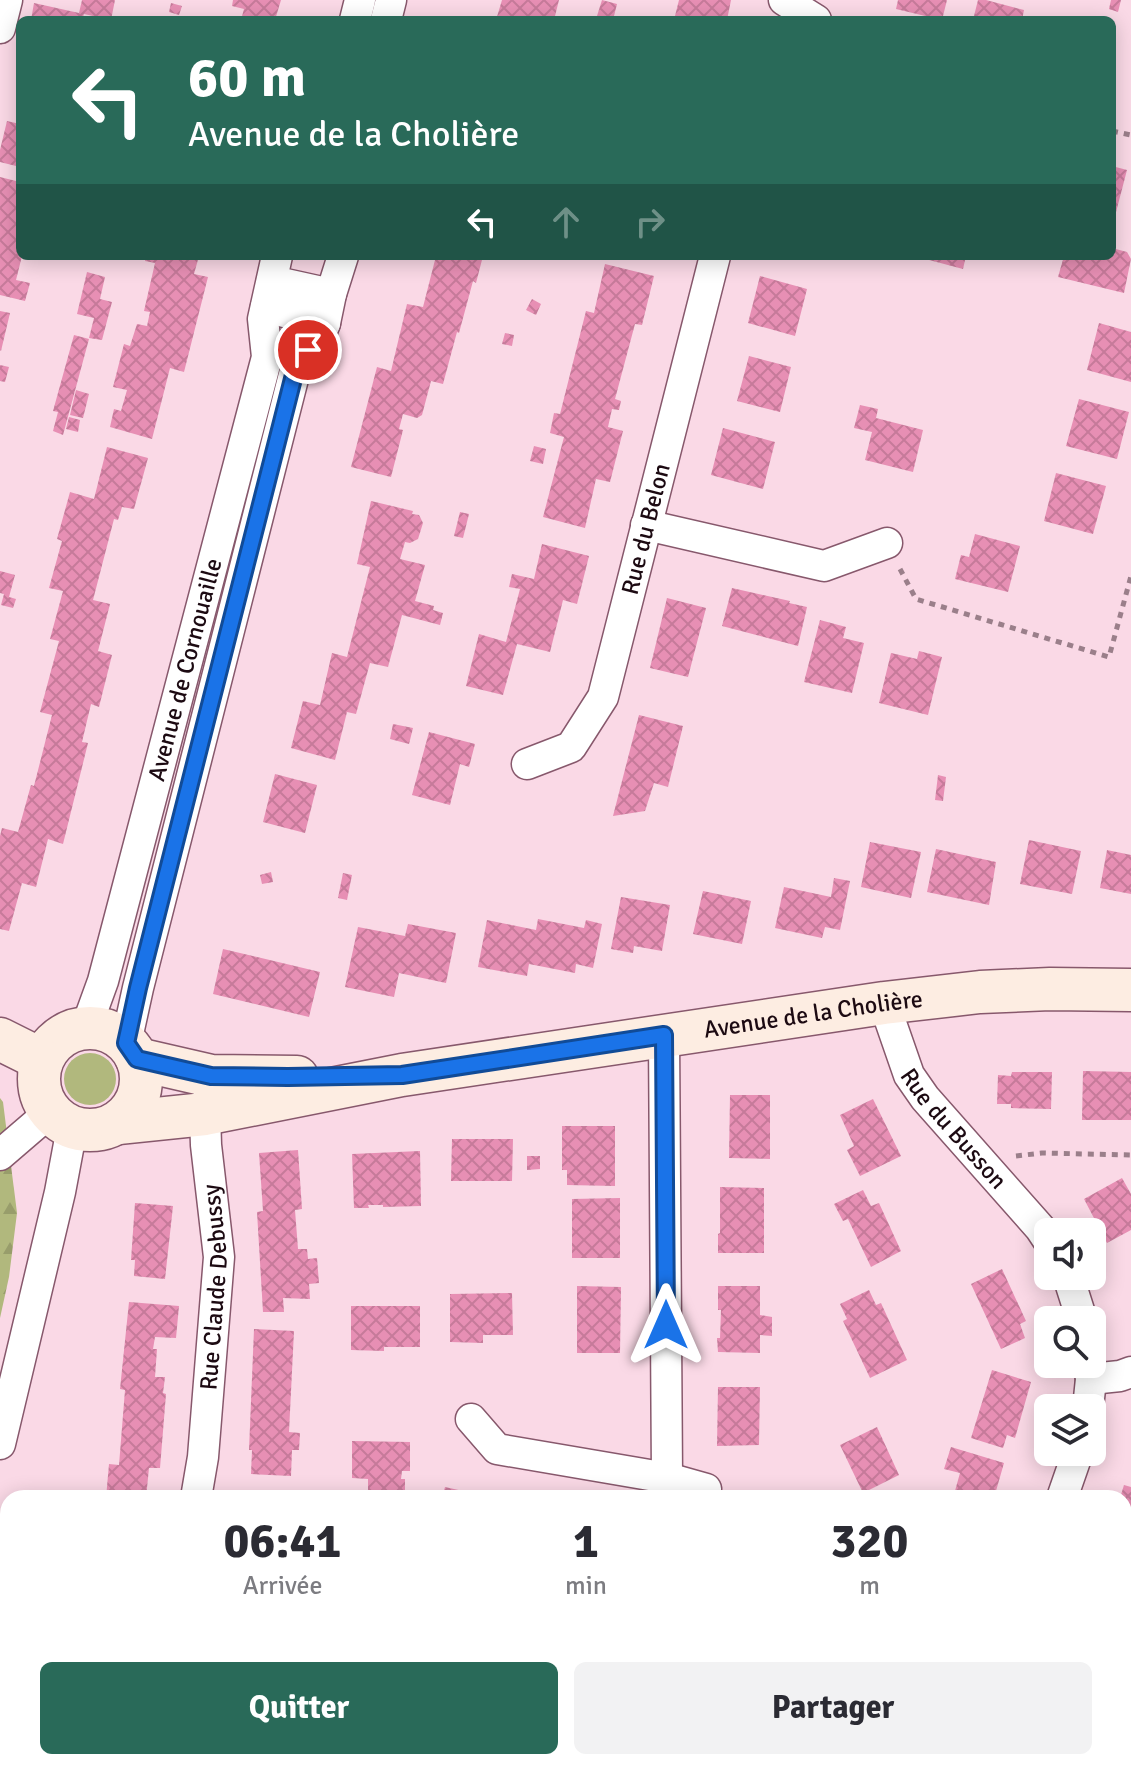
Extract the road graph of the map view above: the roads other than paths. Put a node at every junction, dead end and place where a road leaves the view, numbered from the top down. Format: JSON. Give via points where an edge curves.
{"nodes":[{"id":1,"x":7,"y":0,"type":"edge"},
{"id":2,"x":783,"y":0,"type":"edge"},
{"id":3,"x":809,"y":16,"type":"edge"},
{"id":4,"x":0,"y":28,"type":"edge"},
{"id":5,"x":342,"y":260,"type":"edge"},
{"id":6,"x":714,"y":260,"type":"edge"},
{"id":7,"x":272,"y":281,"type":"edge"},
{"id":8,"x":331,"y":294,"type":"junction"},
{"id":9,"x":325,"y":323,"type":"junction"},
{"id":10,"x":646,"y":525,"type":"junction"},
{"id":11,"x":887,"y":543,"type":"road end"},
{"id":12,"x":527,"y":764,"type":"dead end"},
{"id":13,"x":1131,"y":990,"type":"edge"},
{"id":14,"x":884,"y":1003,"type":"junction"},
{"id":15,"x":86,"y":1028,"type":"junction"},
{"id":16,"x":664,"y":1035,"type":"junction"},
{"id":17,"x":0,"y":1039,"type":"edge"},
{"id":18,"x":132,"y":1051,"type":"junction"},
{"id":19,"x":42,"y":1060,"type":"junction"},
{"id":20,"x":208,"y":1095,"type":"junction"},
{"id":21,"x":61,"y":1120,"type":"junction"},
{"id":22,"x":118,"y":1123,"type":"junction"},
{"id":23,"x":0,"y":1155,"type":"edge"},
{"id":24,"x":1034,"y":1221,"type":"edge"},
{"id":25,"x":1131,"y":1372,"type":"edge"},
{"id":26,"x":1089,"y":1384,"type":"edge"},
{"id":27,"x":471,"y":1419,"type":"dead end"},
{"id":28,"x":0,"y":1444,"type":"edge"},
{"id":29,"x":1073,"y":1466,"type":"edge"},
{"id":30,"x":667,"y":1478,"type":"junction"},
{"id":31,"x":706,"y":1489,"type":"dead end"},
{"id":32,"x":197,"y":1490,"type":"edge"},
{"id":33,"x":1065,"y":1490,"type":"edge"}],
"edges":[{"from":1,"to":4,"type":"street"},
{"from":2,"to":3,"type":"street"},
{"from":5,"to":8,"type":"street","name":"Avenue de Cornouaille"},
{"from":6,"to":10,"type":"street","name":"Rue du Belon"},
{"from":7,"to":8,"type":"street"},
{"from":7,"to":9,"type":"street"},
{"from":7,"to":15,"type":"street","name":"Avenue de Cornouaille","via":[[263,319],[267,357],[103,981]]},
{"from":8,"to":9,"type":"street","name":"Avenue de Cornouaille"},
{"from":9,"to":18,"type":"street","name":"Avenue de Cornouaille","via":[[297,363],[138,988]]},
{"from":10,"to":11,"type":"street","via":[[824,566]]},
{"from":10,"to":12,"type":"street","name":"Rue du Belon","via":[[603,697],[571,747]]},
{"from":13,"to":14,"type":"street","name":"Avenue de la Cholière","via":[[980,992]]},
{"from":14,"to":16,"type":"street","name":"Avenue de la Cholière"},
{"from":14,"to":24,"type":"street","name":"Rue du Busson","via":[[909,1075]]},
{"from":15,"to":18,"type":"street","via":[[105,1030]]},
{"from":15,"to":19,"type":"street","via":[[62,1036]]},
{"from":16,"to":20,"type":"street","name":"Avenue de la Cholière","via":[[402,1075],[288,1077]]},
{"from":16,"to":30,"type":"street"},
{"from":17,"to":19,"type":"street"},
{"from":18,"to":20,"type":"street","name":"Avenue de la Cholière"},
{"from":18,"to":22,"type":"street","via":[[141,1072],[140,1091],[132,1110]]},
{"from":19,"to":21,"type":"street","via":[[43,1100]]},
{"from":20,"to":22,"type":"street","name":"Avenue de la Cholière"},
{"from":20,"to":32,"type":"street","name":"Rue Claude Debussy","via":[[206,1145],[219,1257]]},
{"from":21,"to":22,"type":"street","via":[[96,1131]]},
{"from":21,"to":23,"type":"street"},
{"from":21,"to":28,"type":"street","via":[[53,1222]]},
{"from":25,"to":26,"type":"street"},
{"from":27,"to":30,"type":"street","via":[[497,1449]]},
{"from":29,"to":33,"type":"street"},
{"from":30,"to":31,"type":"street"}]}
